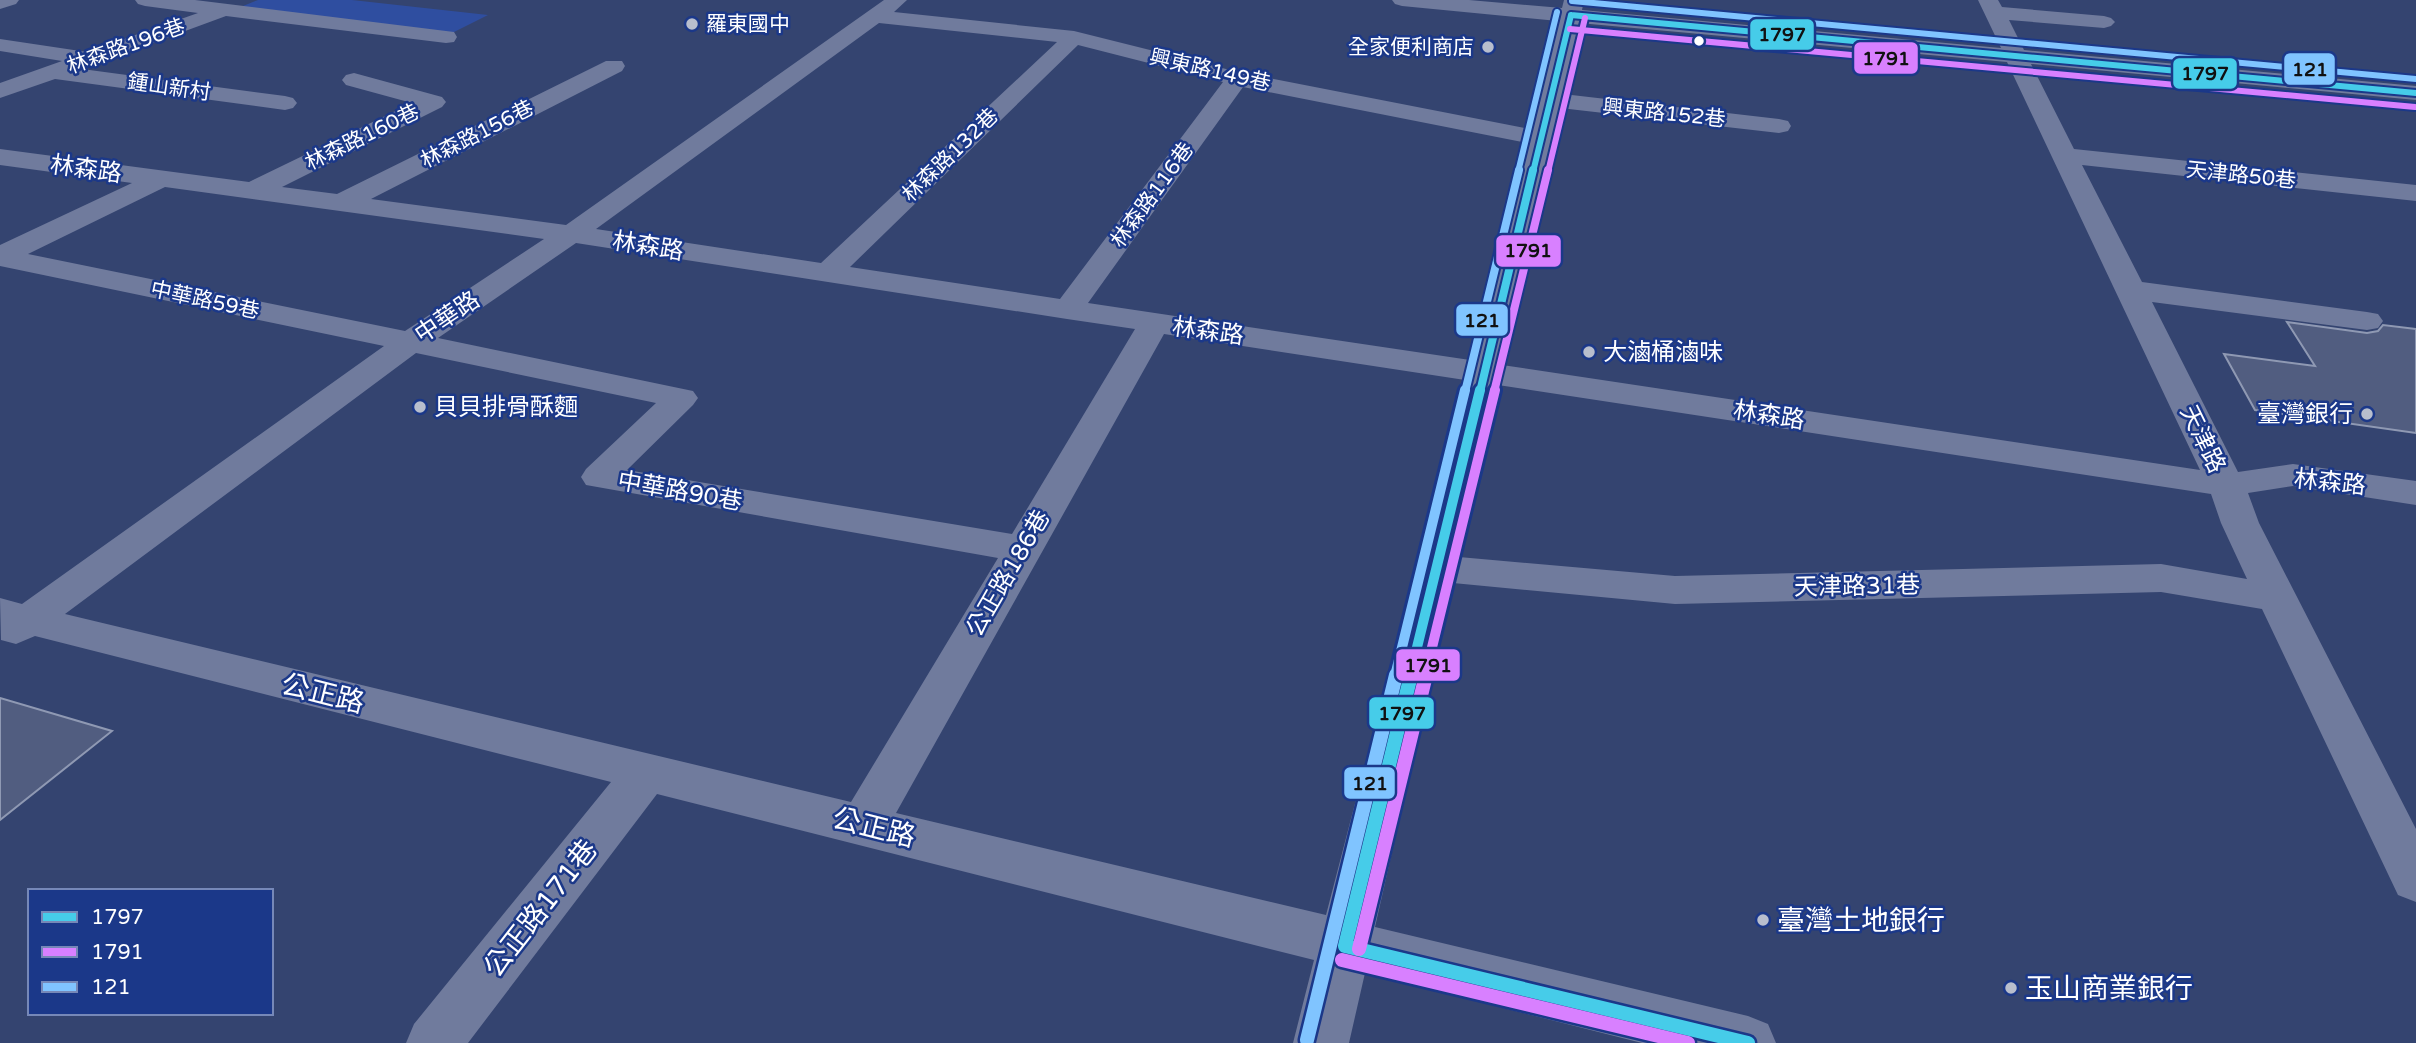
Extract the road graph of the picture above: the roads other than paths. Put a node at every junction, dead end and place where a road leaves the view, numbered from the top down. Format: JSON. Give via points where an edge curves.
{"nodes":[{"id":1,"x":9,"y":0,"type":"edge"},
{"id":2,"x":145,"y":0,"type":"edge"},
{"id":3,"x":252,"y":0,"type":"edge"},
{"id":4,"x":1402,"y":0,"type":"edge"},
{"id":5,"x":0,"y":3,"type":"edge"},
{"id":6,"x":1992,"y":6,"type":"edge"},
{"id":7,"x":1572,"y":7,"type":"edge"},
{"id":8,"x":887,"y":8,"type":"edge"},
{"id":9,"x":223,"y":10,"type":"junction"},
{"id":10,"x":2104,"y":22,"type":"dead end"},
{"id":11,"x":446,"y":37,"type":"dead end"},
{"id":12,"x":1074,"y":37,"type":"junction"},
{"id":13,"x":3,"y":45,"type":"dead end"},
{"id":14,"x":2017,"y":56,"type":"junction"},
{"id":15,"x":90,"y":59,"type":"junction"},
{"id":16,"x":614,"y":66,"type":"dead end"},
{"id":17,"x":53,"y":72,"type":"junction"},
{"id":18,"x":1237,"y":79,"type":"junction"},
{"id":19,"x":354,"y":80,"type":"dead end"},
{"id":20,"x":0,"y":91,"type":"edge"},
{"id":21,"x":2416,"y":93,"type":"edge"},
{"id":22,"x":1550,"y":100,"type":"junction"},
{"id":23,"x":285,"y":103,"type":"dead end"},
{"id":24,"x":1779,"y":125,"type":"dead end"},
{"id":25,"x":1540,"y":138,"type":"junction"},
{"id":26,"x":2066,"y":156,"type":"junction"},
{"id":27,"x":0,"y":157,"type":"edge"},
{"id":28,"x":159,"y":180,"type":"junction"},
{"id":29,"x":253,"y":191,"type":"junction"},
{"id":30,"x":2416,"y":193,"type":"edge"},
{"id":31,"x":341,"y":203,"type":"junction"},
{"id":32,"x":0,"y":230,"type":"edge"},
{"id":33,"x":571,"y":233,"type":"junction"},
{"id":34,"x":38,"y":238,"type":"junction"},
{"id":35,"x":0,"y":257,"type":"edge"},
{"id":36,"x":827,"y":273,"type":"junction"},
{"id":37,"x":2130,"y":290,"type":"junction"},
{"id":38,"x":1067,"y":310,"type":"junction"},
{"id":39,"x":2367,"y":321,"type":"dead end"},
{"id":40,"x":1154,"y":323,"type":"junction"},
{"id":41,"x":409,"y":343,"type":"junction"},
{"id":42,"x":1484,"y":372,"type":"junction"},
{"id":43,"x":2226,"y":485,"type":"junction"},
{"id":44,"x":2416,"y":493,"type":"edge"},
{"id":45,"x":1022,"y":549,"type":"junction"},
{"id":46,"x":1437,"y":568,"type":"junction"},
{"id":47,"x":2277,"y":598,"type":"junction"},
{"id":48,"x":10,"y":624,"type":"edge"},
{"id":49,"x":646,"y":773,"type":"junction"},
{"id":50,"x":864,"y":824,"type":"junction"},
{"id":51,"x":2416,"y":880,"type":"edge"},
{"id":52,"x":1345,"y":946,"type":"junction"},
{"id":53,"x":434,"y":1043,"type":"edge"},
{"id":54,"x":1321,"y":1043,"type":"edge"},
{"id":55,"x":1748,"y":1043,"type":"edge"}],
"edges":[{"from":1,"to":5,"type":"street"},
{"from":2,"to":9,"type":"street"},
{"from":3,"to":9,"type":"street","name":"林森路196巷"},
{"from":4,"to":7,"type":"street"},
{"from":6,"to":10,"type":"street"},
{"from":6,"to":14,"type":"street","name":"天津路"},
{"from":7,"to":14,"type":"street"},
{"from":7,"to":22,"type":"street"},
{"from":8,"to":12,"type":"street","name":"興東路149巷"},
{"from":8,"to":33,"type":"street","name":"中華路"},
{"from":9,"to":11,"type":"street"},
{"from":9,"to":15,"type":"street","name":"林森路196巷"},
{"from":12,"to":18,"type":"street","name":"興東路149巷"},
{"from":12,"to":36,"type":"street","name":"林森路132巷"},
{"from":13,"to":15,"type":"street"},
{"from":14,"to":21,"type":"street"},
{"from":14,"to":26,"type":"street","name":"天津路"},
{"from":15,"to":17,"type":"street","name":"林森路196巷"},
{"from":16,"to":31,"type":"street","name":"林森路156巷"},
{"from":17,"to":20,"type":"street","name":"林森路196巷"},
{"from":17,"to":23,"type":"street","name":"鍾山新村"},
{"from":18,"to":25,"type":"street","name":"興東路149巷"},
{"from":18,"to":38,"type":"street","name":"林森路116巷"},
{"from":19,"to":29,"type":"street","name":"林森路160巷","via":[[434,102]]},
{"from":22,"to":24,"type":"street","name":"興東路152巷"},
{"from":22,"to":25,"type":"street"},
{"from":25,"to":42,"type":"street"},
{"from":26,"to":30,"type":"street","name":"天津路50巷"},
{"from":26,"to":37,"type":"street","name":"天津路"},
{"from":27,"to":28,"type":"street","name":"林森路"},
{"from":28,"to":29,"type":"street","name":"林森路"},
{"from":28,"to":34,"type":"street","name":"中華路59巷"},
{"from":29,"to":31,"type":"street","name":"林森路"},
{"from":31,"to":33,"type":"street","name":"林森路"},
{"from":32,"to":34,"type":"street"},
{"from":33,"to":36,"type":"street","name":"林森路"},
{"from":33,"to":41,"type":"street","name":"中華路"},
{"from":34,"to":35,"type":"street","name":"中華路59巷"},
{"from":35,"to":41,"type":"street","name":"中華路59巷"},
{"from":36,"to":38,"type":"street","name":"林森路"},
{"from":37,"to":39,"type":"street"},
{"from":37,"to":43,"type":"street","name":"天津路"},
{"from":38,"to":40,"type":"street","name":"林森路"},
{"from":40,"to":42,"type":"street","name":"林森路"},
{"from":40,"to":45,"type":"street","name":"公正路186巷"},
{"from":41,"to":45,"type":"street","name":"中華路90巷","via":[[681,398],[600,477]]},
{"from":41,"to":48,"type":"street","name":"中華路"},
{"from":42,"to":43,"type":"street","name":"林森路"},
{"from":42,"to":46,"type":"street"},
{"from":43,"to":44,"type":"street","name":"林森路","via":[[2293,475]]},
{"from":43,"to":47,"type":"street","name":"天津路"},
{"from":45,"to":50,"type":"street","name":"公正路186巷"},
{"from":46,"to":47,"type":"street","name":"天津路31巷","via":[[1675,590],[2161,578]]},
{"from":46,"to":52,"type":"street"},
{"from":47,"to":51,"type":"street","name":"天津路"},
{"from":48,"to":49,"type":"street","name":"公正路"},
{"from":49,"to":50,"type":"street","name":"公正路"},
{"from":49,"to":53,"type":"street","name":"公正路171巷"},
{"from":50,"to":52,"type":"street","name":"公正路"},
{"from":52,"to":54,"type":"street"},
{"from":52,"to":55,"type":"street","name":"公正路"}]}
